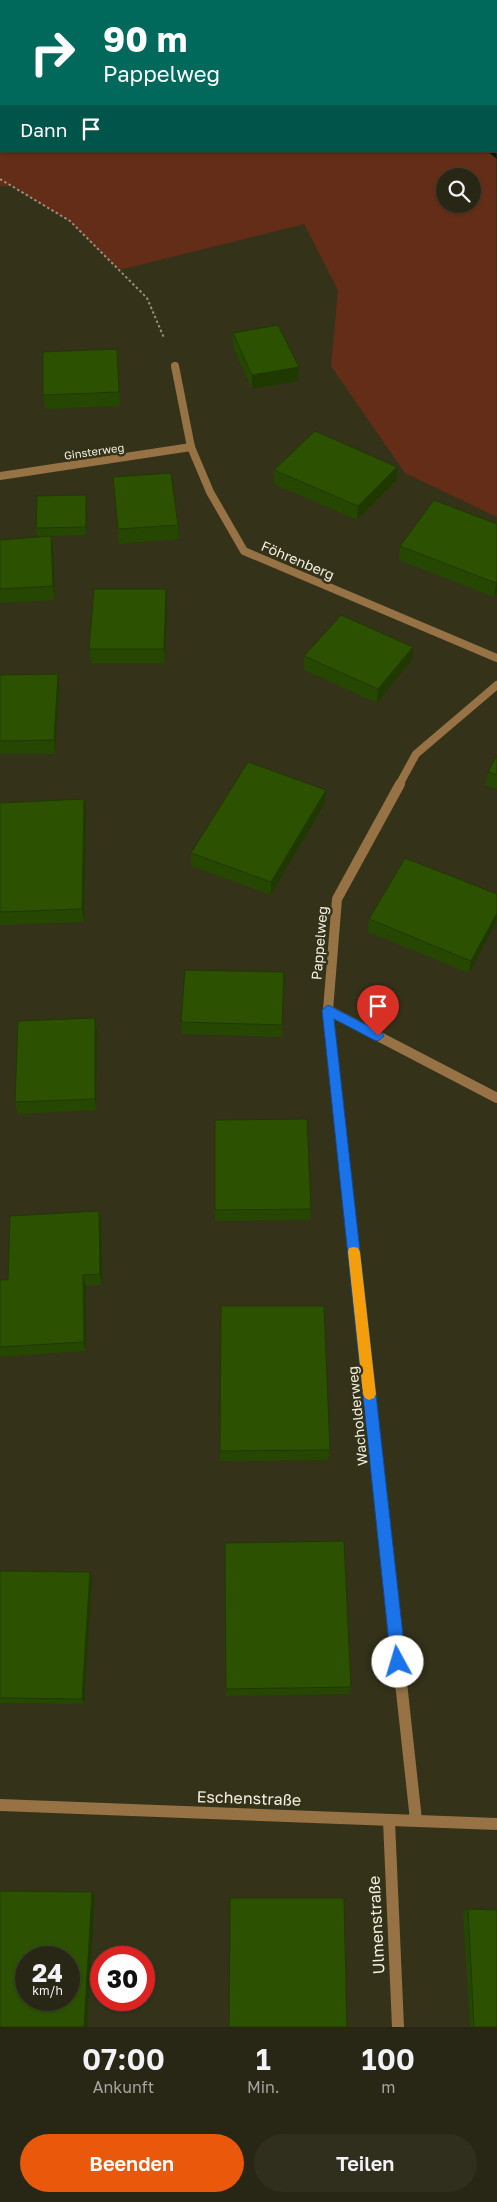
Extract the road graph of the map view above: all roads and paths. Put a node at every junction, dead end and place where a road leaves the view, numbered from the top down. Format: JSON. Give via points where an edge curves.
{"nodes":[{"id":1,"x":0,"y":179,"type":"edge"},
{"id":2,"x":175,"y":366,"type":"joint"},
{"id":3,"x":191,"y":447,"type":"junction"},
{"id":4,"x":0,"y":476,"type":"edge"},
{"id":5,"x":497,"y":658,"type":"edge"},
{"id":6,"x":497,"y":685,"type":"edge"},
{"id":7,"x":328,"y":1010,"type":"junction"},
{"id":8,"x":497,"y":1098,"type":"edge"},
{"id":9,"x":0,"y":1806,"type":"edge"},
{"id":10,"x":416,"y":1820,"type":"junction"},
{"id":11,"x":389,"y":1821,"type":"junction"},
{"id":12,"x":497,"y":1824,"type":"edge"},
{"id":13,"x":398,"y":2027,"type":"edge"}],
"edges":[{"from":1,"to":2,"type":"path","via":[[70,221],[147,298]]},
{"from":2,"to":3,"type":"street","name":"Föhrenberg"},
{"from":3,"to":4,"type":"street","name":"Ginsterweg"},
{"from":3,"to":5,"type":"street","name":"Föhrenberg","via":[[210,492],[244,551]]},
{"from":6,"to":7,"type":"street","name":"Pappelweg","via":[[416,754],[337,899]]},
{"from":7,"to":8,"type":"street"},
{"from":7,"to":10,"type":"street","name":"Wacholderweg"},
{"from":9,"to":11,"type":"street","name":"Eschenstraße"},
{"from":10,"to":11,"type":"street","name":"Eschenstraße"},
{"from":10,"to":12,"type":"street","name":"Eschenstraße"},
{"from":11,"to":13,"type":"street","name":"Ulmenstraße"}]}
